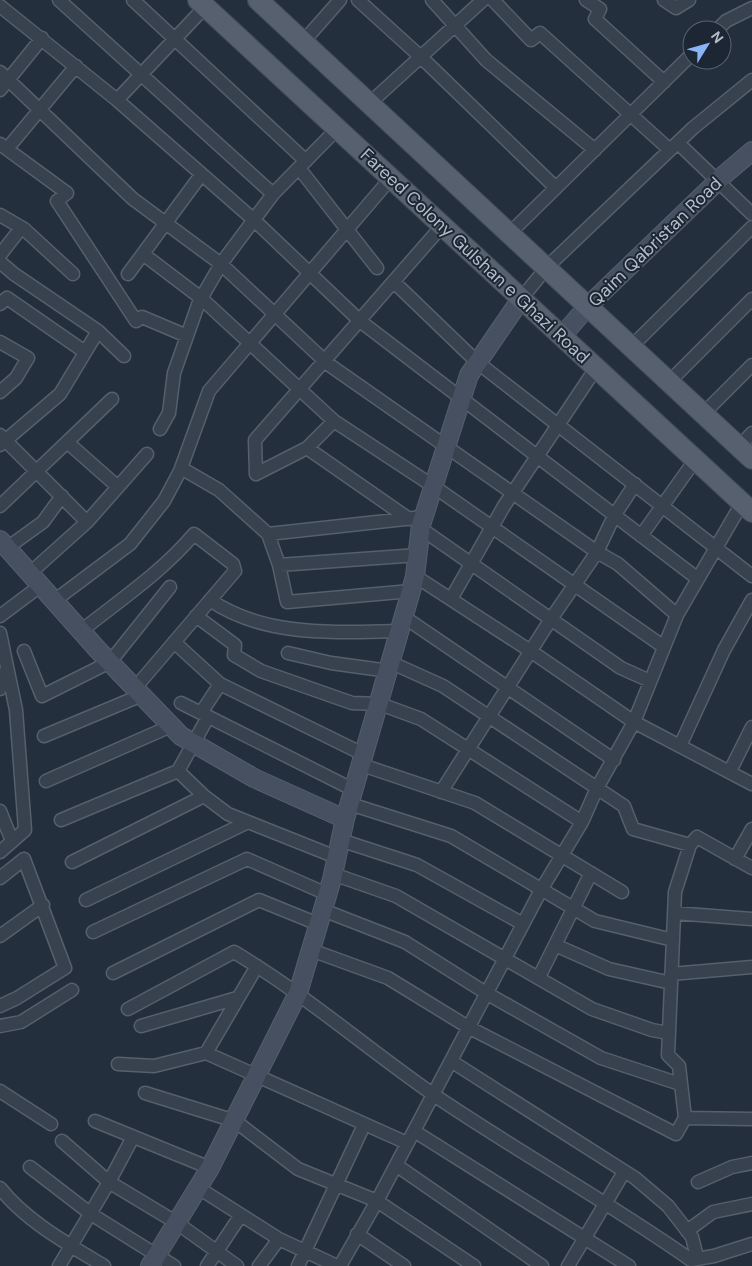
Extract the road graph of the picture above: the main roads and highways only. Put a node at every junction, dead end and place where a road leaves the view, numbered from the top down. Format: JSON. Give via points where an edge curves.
{"nodes":[{"id":1,"x":258,"y":0,"type":"edge"},
{"id":2,"x":201,"y":3,"type":"edge"},
{"id":3,"x":752,"y":151,"type":"edge"},
{"id":4,"x":520,"y":298,"type":"junction"},
{"id":5,"x":588,"y":306,"type":"junction"},
{"id":6,"x":562,"y":336,"type":"junction"},
{"id":7,"x":748,"y":446,"type":"edge"},
{"id":8,"x":747,"y":507,"type":"edge"},
{"id":9,"x":3,"y":544,"type":"edge"},
{"id":10,"x":350,"y":804,"type":"junction"},
{"id":11,"x":154,"y":1260,"type":"edge"}],
"edges":[{"from":1,"to":5,"type":"main road"},
{"from":2,"to":4,"type":"main road","name":"Fareed Colony Gulshan e Ghazi Road"},
{"from":3,"to":5,"type":"main road","name":"Qaim Qabristan Road"},
{"from":4,"to":6,"type":"main road","name":"Fareed Colony Gulshan e Ghazi Road"},
{"from":4,"to":10,"type":"main road","via":[[469,374],[433,486],[417,521],[418,555],[413,583]]},
{"from":5,"to":6,"type":"main road","name":"Qaim Qabristan Road"},
{"from":5,"to":7,"type":"main road","via":[[703,414]]},
{"from":6,"to":8,"type":"main road","name":"Fareed Colony Gulshan e Ghazi Road"},
{"from":9,"to":10,"type":"main road","via":[[181,736],[254,778]]},
{"from":10,"to":11,"type":"main road","via":[[298,993],[210,1168]]}]}
